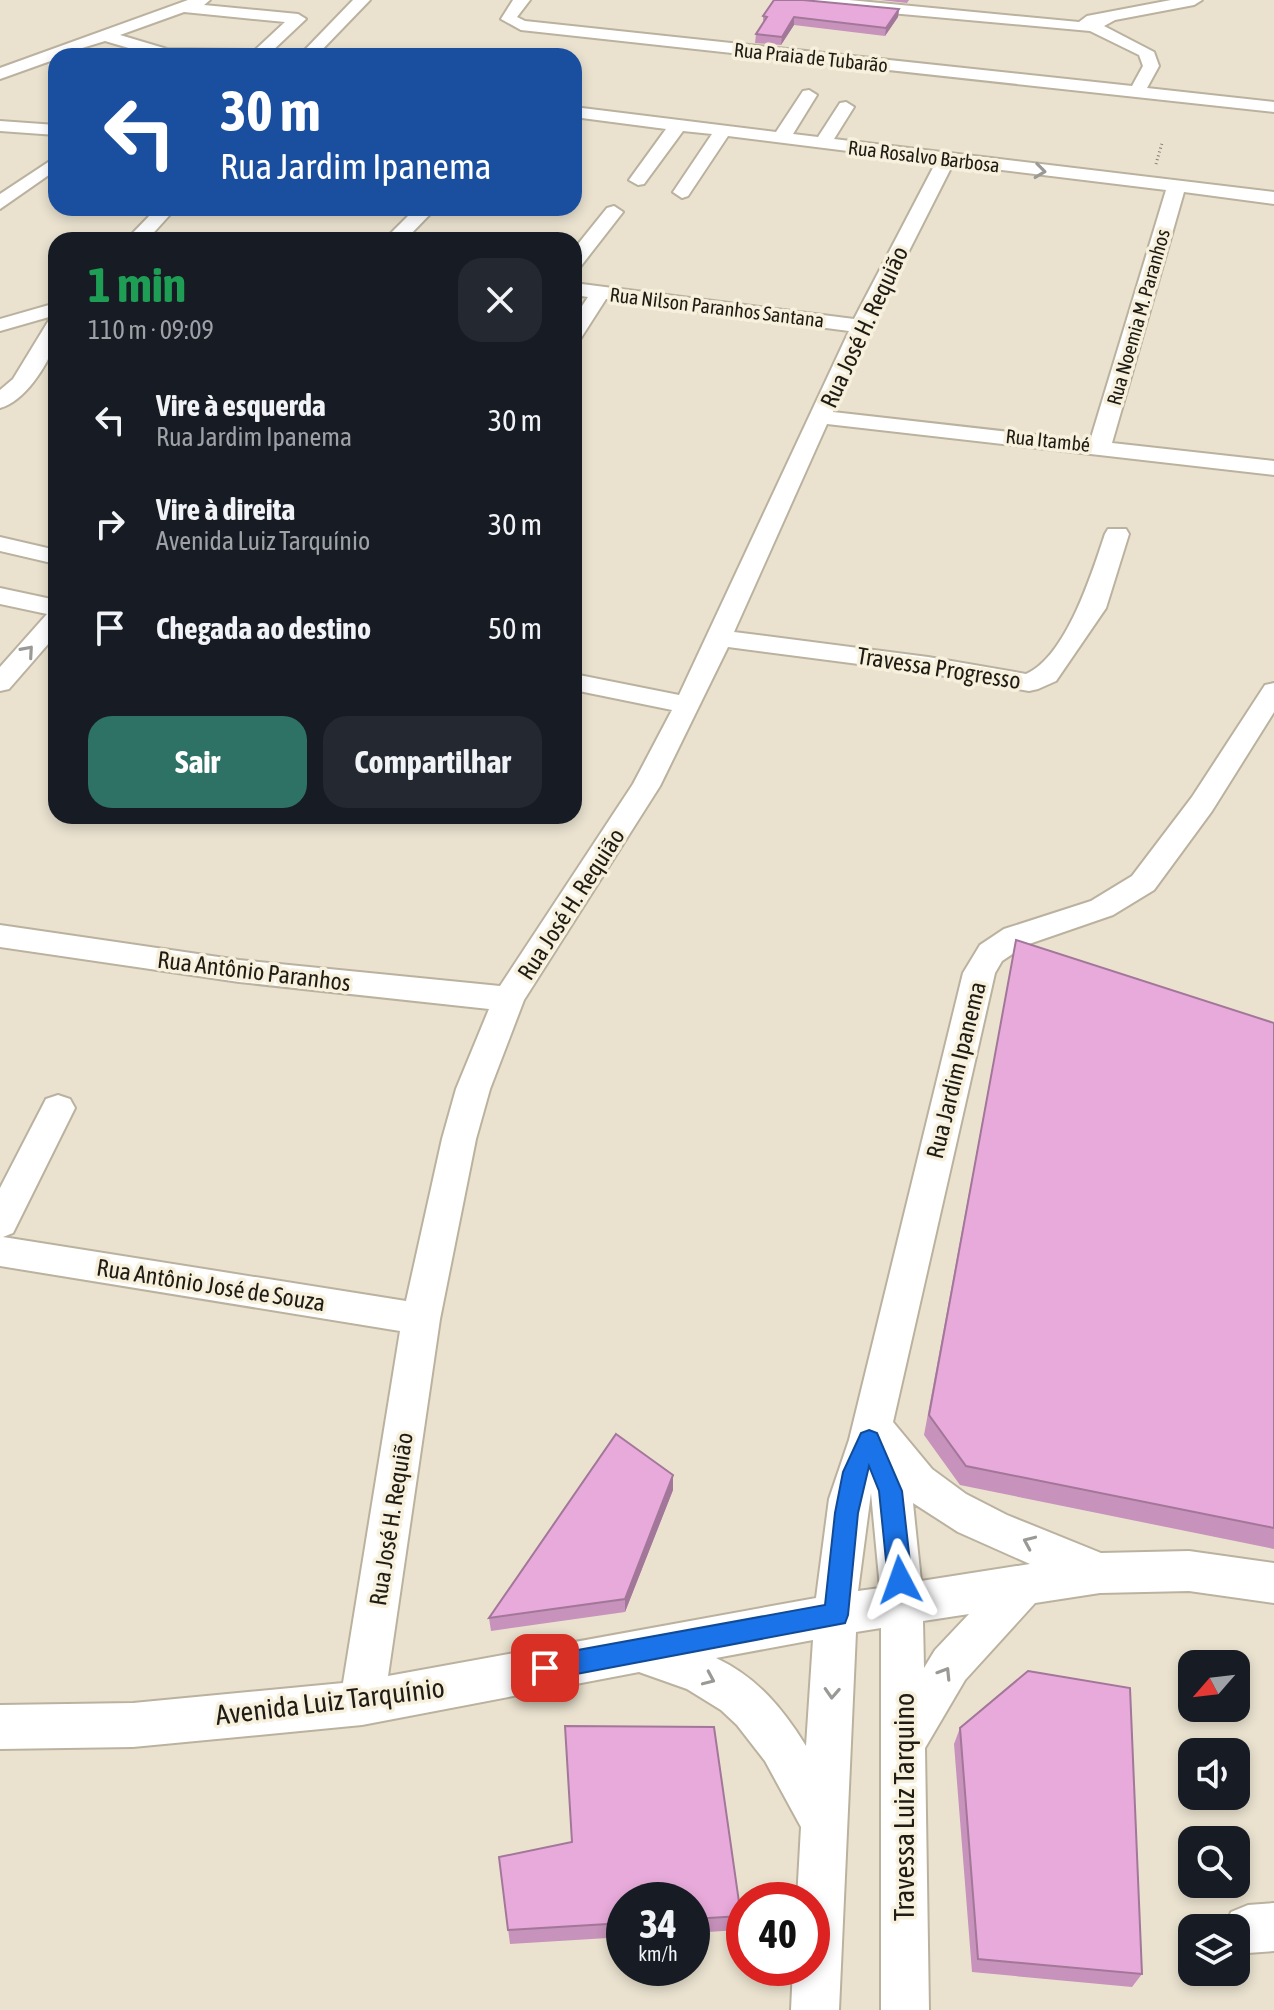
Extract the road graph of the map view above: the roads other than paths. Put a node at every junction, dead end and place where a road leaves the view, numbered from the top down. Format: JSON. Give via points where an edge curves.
{"nodes":[{"id":1,"x":202,"y":0,"type":"edge"},
{"id":2,"x":362,"y":0,"type":"edge"},
{"id":3,"x":522,"y":0,"type":"edge"},
{"id":4,"x":802,"y":0,"type":"edge"},
{"id":5,"x":971,"y":0,"type":"edge"},
{"id":6,"x":1194,"y":0,"type":"edge"},
{"id":7,"x":821,"y":1,"type":"edge"},
{"id":8,"x":135,"y":5,"type":"dead end"},
{"id":9,"x":183,"y":7,"type":"junction"},
{"id":10,"x":163,"y":14,"type":"junction"},
{"id":11,"x":961,"y":16,"type":"junction"},
{"id":12,"x":1109,"y":18,"type":"junction"},
{"id":13,"x":298,"y":19,"type":"junction"},
{"id":14,"x":340,"y":22,"type":"junction"},
{"id":15,"x":1061,"y":26,"type":"junction"},
{"id":16,"x":1092,"y":26,"type":"junction"},
{"id":17,"x":102,"y":35,"type":"junction"},
{"id":18,"x":67,"y":48,"type":"edge"},
{"id":19,"x":146,"y":48,"type":"edge"},
{"id":20,"x":268,"y":48,"type":"edge"},
{"id":21,"x":315,"y":48,"type":"edge"},
{"id":22,"x":48,"y":55,"type":"edge"},
{"id":23,"x":16,"y":67,"type":"junction"},
{"id":24,"x":48,"y":68,"type":"edge"},
{"id":25,"x":0,"y":74,"type":"edge"},
{"id":26,"x":1137,"y":92,"type":"junction"},
{"id":27,"x":809,"y":95,"type":"dead end"},
{"id":28,"x":846,"y":107,"type":"dead end"},
{"id":29,"x":1274,"y":107,"type":"edge"},
{"id":30,"x":582,"y":113,"type":"edge"},
{"id":31,"x":0,"y":126,"type":"edge"},
{"id":32,"x":677,"y":126,"type":"junction"},
{"id":33,"x":48,"y":129,"type":"edge"},
{"id":34,"x":723,"y":131,"type":"junction"},
{"id":35,"x":781,"y":138,"type":"junction"},
{"id":36,"x":822,"y":143,"type":"junction"},
{"id":37,"x":946,"y":160,"type":"junction"},
{"id":38,"x":48,"y":168,"type":"edge"},
{"id":39,"x":638,"y":180,"type":"dead end"},
{"id":40,"x":1176,"y":187,"type":"junction"},
{"id":41,"x":682,"y":192,"type":"dead end"},
{"id":42,"x":1274,"y":198,"type":"edge"},
{"id":43,"x":0,"y":203,"type":"edge"},
{"id":44,"x":614,"y":212,"type":"dead end"},
{"id":45,"x":159,"y":216,"type":"edge"},
{"id":46,"x":419,"y":216,"type":"edge"},
{"id":47,"x":144,"y":232,"type":"edge"},
{"id":48,"x":402,"y":232,"type":"edge"},
{"id":49,"x":582,"y":252,"type":"edge"},
{"id":50,"x":582,"y":290,"type":"edge"},
{"id":51,"x":601,"y":292,"type":"junction"},
{"id":52,"x":48,"y":311,"type":"edge"},
{"id":53,"x":582,"y":322,"type":"edge"},
{"id":54,"x":0,"y":326,"type":"edge"},
{"id":55,"x":861,"y":326,"type":"junction"},
{"id":56,"x":48,"y":336,"type":"edge"},
{"id":57,"x":36,"y":355,"type":"junction"},
{"id":58,"x":0,"y":401,"type":"edge"},
{"id":59,"x":821,"y":417,"type":"junction"},
{"id":60,"x":1100,"y":446,"type":"junction"},
{"id":61,"x":1274,"y":468,"type":"edge"},
{"id":62,"x":1117,"y":534,"type":"dead end"},
{"id":63,"x":0,"y":544,"type":"edge"},
{"id":64,"x":48,"y":555,"type":"edge"},
{"id":65,"x":0,"y":596,"type":"edge"},
{"id":66,"x":48,"y":606,"type":"edge"},
{"id":67,"x":48,"y":628,"type":"edge"},
{"id":68,"x":720,"y":638,"type":"junction"},
{"id":69,"x":0,"y":683,"type":"edge"},
{"id":70,"x":582,"y":684,"type":"edge"},
{"id":71,"x":1274,"y":691,"type":"edge"},
{"id":72,"x":688,"y":705,"type":"junction"},
{"id":73,"x":0,"y":936,"type":"edge"},
{"id":74,"x":509,"y":999,"type":"junction"},
{"id":75,"x":58,"y":1108,"type":"dead end"},
{"id":76,"x":0,"y":1223,"type":"edge"},
{"id":77,"x":0,"y":1251,"type":"edge"},
{"id":78,"x":421,"y":1319,"type":"junction"},
{"id":79,"x":870,"y":1432,"type":"junction"},
{"id":80,"x":1100,"y":1573,"type":"junction"},
{"id":81,"x":1274,"y":1583,"type":"edge"},
{"id":82,"x":1025,"y":1584,"type":"junction"},
{"id":83,"x":902,"y":1604,"type":"junction"},
{"id":84,"x":836,"y":1615,"type":"junction"},
{"id":85,"x":636,"y":1651,"type":"junction"},
{"id":86,"x":362,"y":1703,"type":"junction"},
{"id":87,"x":0,"y":1727,"type":"edge"},
{"id":88,"x":905,"y":1740,"type":"junction"},
{"id":89,"x":824,"y":1823,"type":"junction"},
{"id":90,"x":815,"y":2010,"type":"edge"},
{"id":91,"x":905,"y":2010,"type":"edge"}],
"edges":[{"from":1,"to":9,"type":"street"},
{"from":2,"to":14,"type":"street"},
{"from":3,"to":26,"type":"street","name":"Rua Praia de Tubarão","via":[[509,19],[521,25]]},
{"from":4,"to":7,"type":"street"},
{"from":5,"to":11,"type":"street"},
{"from":6,"to":12,"type":"street"},
{"from":7,"to":11,"type":"street"},
{"from":8,"to":10,"type":"street"},
{"from":9,"to":10,"type":"street"},
{"from":9,"to":13,"type":"street"},
{"from":10,"to":17,"type":"street"},
{"from":11,"to":15,"type":"street"},
{"from":12,"to":15,"type":"street"},
{"from":12,"to":16,"type":"street"},
{"from":13,"to":14,"type":"street"},
{"from":13,"to":20,"type":"street"},
{"from":14,"to":21,"type":"street"},
{"from":15,"to":16,"type":"street"},
{"from":16,"to":26,"type":"street","via":[[1146,52],[1151,66]]},
{"from":17,"to":18,"type":"street"},
{"from":17,"to":19,"type":"street"},
{"from":22,"to":23,"type":"street"},
{"from":23,"to":24,"type":"street"},
{"from":23,"to":25,"type":"street"},
{"from":26,"to":29,"type":"street","name":"Rua Praia de Tubarão"},
{"from":27,"to":35,"type":"street"},
{"from":28,"to":36,"type":"street"},
{"from":30,"to":32,"type":"street","name":"Rua Rosalvo Barbosa"},
{"from":31,"to":33,"type":"street"},
{"from":32,"to":34,"type":"street","name":"Rua Rosalvo Barbosa"},
{"from":32,"to":39,"type":"street"},
{"from":34,"to":35,"type":"street","name":"Rua Rosalvo Barbosa"},
{"from":34,"to":41,"type":"street"},
{"from":35,"to":36,"type":"street","name":"Rua Rosalvo Barbosa"},
{"from":36,"to":37,"type":"street","name":"Rua Rosalvo Barbosa"},
{"from":37,"to":40,"type":"street","name":"Rua Rosalvo Barbosa","one_way":true},
{"from":37,"to":55,"type":"street","name":"Rua José H. Requião"},
{"from":38,"to":43,"type":"street"},
{"from":40,"to":42,"type":"street","name":"Rua Rosalvo Barbosa"},
{"from":40,"to":60,"type":"street","name":"Rua Noemia M. Paranhos"},
{"from":44,"to":49,"type":"street"},
{"from":45,"to":47,"type":"street"},
{"from":46,"to":48,"type":"street"},
{"from":50,"to":51,"type":"street","name":"Rua Nilson Paranhos Santana"},
{"from":51,"to":53,"type":"street"},
{"from":51,"to":55,"type":"street","name":"Rua Nilson Paranhos Santana"},
{"from":52,"to":54,"type":"street"},
{"from":54,"to":57,"type":"street","via":[[24,334]]},
{"from":55,"to":59,"type":"street","name":"Rua José H. Requião"},
{"from":56,"to":57,"type":"street"},
{"from":57,"to":58,"type":"street","via":[[22,383]]},
{"from":59,"to":60,"type":"street","name":"Rua Itambé"},
{"from":59,"to":68,"type":"street","name":"Rua José H. Requião"},
{"from":60,"to":61,"type":"street","name":"Rua Itambé"},
{"from":62,"to":68,"type":"street","name":"Travessa Progresso","via":[[1093,608],[1047,675],[1029,683]]},
{"from":63,"to":64,"type":"street"},
{"from":65,"to":66,"type":"street"},
{"from":69,"to":67,"type":"street","one_way":true},
{"from":68,"to":72,"type":"street","name":"Rua José H. Requião"},
{"from":70,"to":72,"type":"street"},
{"from":71,"to":79,"type":"street","name":"Rua Jardim Ipanema","via":[[1202,804],[1143,883],[1102,908],[1015,937],[991,953],[979,973]]},
{"from":72,"to":74,"type":"street","name":"Rua José H. Requião","via":[[646,786]]},
{"from":73,"to":74,"type":"street","name":"Rua Antônio Paranhos","via":[[239,971]]},
{"from":74,"to":78,"type":"street","name":"Rua José H. Requião","via":[[462,1127]]},
{"from":75,"to":76,"type":"street"},
{"from":77,"to":78,"type":"street","name":"Rua Antônio José de Souza"},
{"from":78,"to":86,"type":"street","name":"Rua José H. Requião"},
{"from":80,"to":79,"type":"street","one_way":true,"via":[[965,1514],[932,1494]]},
{"from":79,"to":83,"type":"street","via":[[891,1491]]},
{"from":79,"to":84,"type":"street","name":"Rua Jardim Ipanema","via":[[847,1513]]},
{"from":80,"to":81,"type":"street","name":"Avenida Luiz Tarquínio","via":[[1189,1571]]},
{"from":80,"to":82,"type":"street","name":"Avenida Luiz Tarquínio"},
{"from":82,"to":83,"type":"street","name":"Avenida Luiz Tarquínio"},
{"from":88,"to":82,"type":"street","one_way":true,"via":[[950,1665]]},
{"from":83,"to":84,"type":"street","name":"Avenida Luiz Tarquínio"},
{"from":83,"to":88,"type":"street","name":"Travessa Luiz Tarquino"},
{"from":84,"to":85,"type":"street","name":"Avenida Luiz Tarquínio"},
{"from":84,"to":89,"type":"street","one_way":true},
{"from":85,"to":86,"type":"street","name":"Avenida Luiz Tarquínio"},
{"from":85,"to":89,"type":"street","one_way":true,"via":[[716,1681],[745,1701],[778,1739]]},
{"from":86,"to":87,"type":"street","name":"Avenida Luiz Tarquínio","via":[[133,1725]]},
{"from":88,"to":91,"type":"street","name":"Travessa Luiz Tarquino"},
{"from":89,"to":90,"type":"street"}]}
